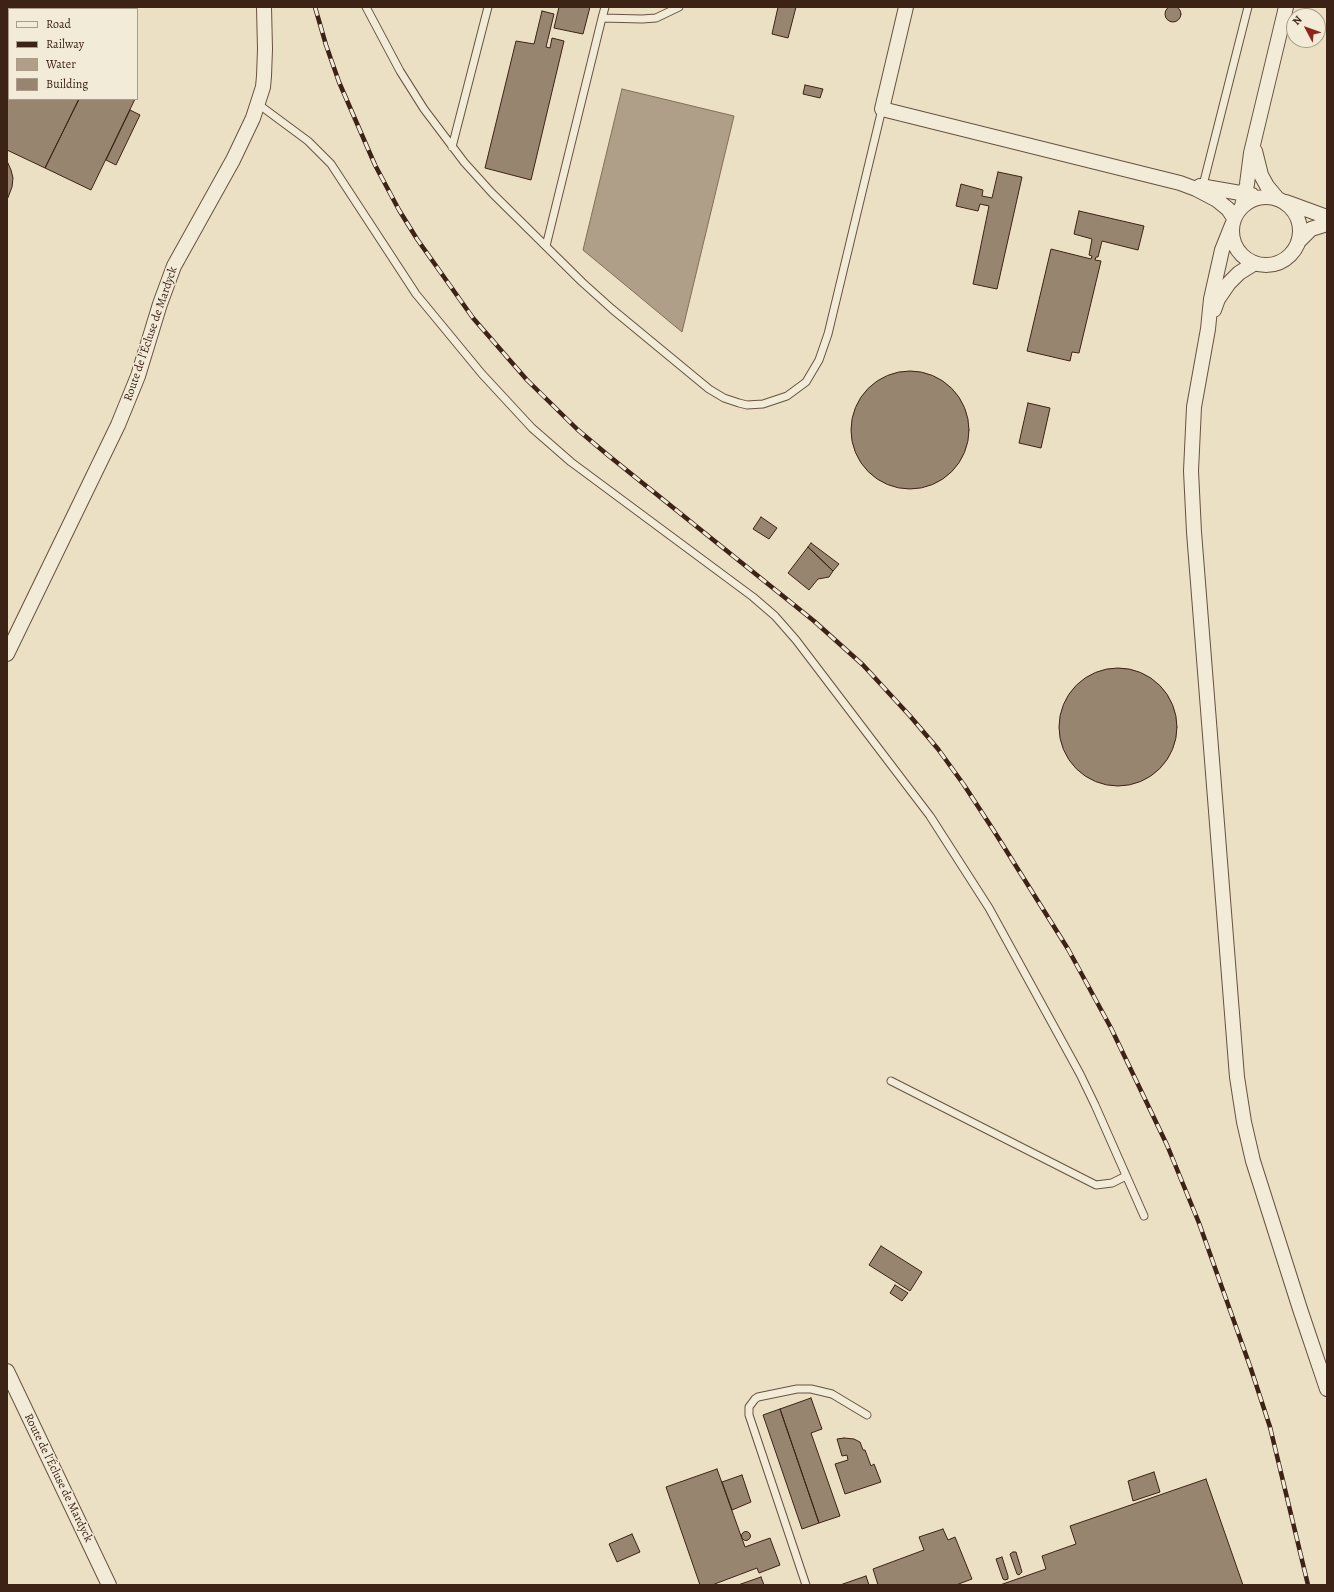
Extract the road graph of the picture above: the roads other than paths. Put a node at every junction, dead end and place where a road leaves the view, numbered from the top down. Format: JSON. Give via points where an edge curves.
{"nodes":[{"id":1,"x":264,"y":7,"type":"edge"},
{"id":2,"x":366,"y":7,"type":"edge"},
{"id":3,"x":488,"y":7,"type":"edge"},
{"id":4,"x":605,"y":7,"type":"edge"},
{"id":5,"x":679,"y":7,"type":"edge"},
{"id":6,"x":906,"y":7,"type":"edge"},
{"id":7,"x":1248,"y":7,"type":"edge"},
{"id":8,"x":1286,"y":7,"type":"edge"},
{"id":9,"x":602,"y":18,"type":"junction"},
{"id":10,"x":258,"y":104,"type":"junction"},
{"id":11,"x":882,"y":109,"type":"junction"},
{"id":12,"x":1255,"y":136,"type":"junction"},
{"id":13,"x":452,"y":147,"type":"junction"},
{"id":14,"x":1202,"y":189,"type":"junction"},
{"id":15,"x":1280,"y":200,"type":"junction"},
{"id":16,"x":1238,"y":211,"type":"junction"},
{"id":17,"x":1327,"y":217,"type":"edge"},
{"id":18,"x":1327,"y":224,"type":"edge"},
{"id":19,"x":1298,"y":242,"type":"junction"},
{"id":20,"x":546,"y":246,"type":"junction"},
{"id":21,"x":1255,"y":263,"type":"junction"},
{"id":22,"x":1208,"y":329,"type":"junction"},
{"id":23,"x":7,"y":654,"type":"edge"},
{"id":24,"x":891,"y":1081,"type":"dead end"},
{"id":25,"x":1126,"y":1176,"type":"junction"},
{"id":26,"x":1144,"y":1216,"type":"dead end"},
{"id":27,"x":7,"y":1371,"type":"edge"},
{"id":28,"x":1327,"y":1390,"type":"edge"},
{"id":29,"x":867,"y":1415,"type":"dead end"},
{"id":30,"x":109,"y":1585,"type":"edge"},
{"id":31,"x":806,"y":1585,"type":"edge"}],
"edges":[{"from":1,"to":10,"type":"street","name":"Route de l'Écluse de Mardyck","via":[[265,64]]},
{"from":2,"to":13,"type":"lane","via":[[407,84]]},
{"from":3,"to":13,"type":"lane"},
{"from":4,"to":9,"type":"lane"},
{"from":5,"to":9,"type":"lane","via":[[656,18]]},
{"from":6,"to":11,"type":"street"},
{"from":7,"to":14,"type":"lane"},
{"from":8,"to":12,"type":"street"},
{"from":9,"to":20,"type":"lane"},
{"from":10,"to":23,"type":"street","name":"Route de l'Écluse de Mardyck","via":[[233,160],[174,266],[138,376],[118,425]]},
{"from":10,"to":25,"type":"lane","via":[[308,141],[331,164],[416,294],[482,374],[527,423],[571,462],[752,597],[775,616],[792,636],[930,816],[981,895],[1073,1061]]},
{"from":11,"to":14,"type":"street"},
{"from":11,"to":20,"type":"lane","via":[[824,348],[806,382],[779,400],[747,405],[731,401],[709,389],[601,300]]},
{"from":12,"to":15,"type":"street","via":[[1255,154],[1261,175]]},
{"from":12,"to":16,"type":"street"},
{"from":13,"to":20,"type":"lane","via":[[492,193]]},
{"from":14,"to":16,"type":"street"},
{"from":14,"to":16,"type":"street","via":[[1221,203]]},
{"from":15,"to":16,"type":"street","via":[[1261,197],[1253,199]]},
{"from":15,"to":17,"type":"street"},
{"from":15,"to":19,"type":"street","via":[[1292,208],[1297,218],[1300,232]]},
{"from":16,"to":21,"type":"street","via":[[1232,239],[1238,251]]},
{"from":16,"to":22,"type":"street","via":[[1218,264]]},
{"from":18,"to":19,"type":"street","via":[[1311,229]]},
{"from":19,"to":21,"type":"street","via":[[1290,254],[1279,262],[1269,265]]},
{"from":21,"to":22,"type":"street","via":[[1239,273],[1226,286],[1216,304]]},
{"from":22,"to":28,"type":"street","via":[[1193,420],[1191,486],[1237,1077],[1253,1161]]},
{"from":24,"to":25,"type":"lane","via":[[1096,1185],[1112,1183]]},
{"from":25,"to":26,"type":"lane"},
{"from":27,"to":30,"type":"street","name":"Route de l'Écluse de Mardyck"},
{"from":29,"to":31,"type":"lane","via":[[832,1394],[811,1389],[797,1389],[758,1397],[749,1407],[749,1415]]}]}
